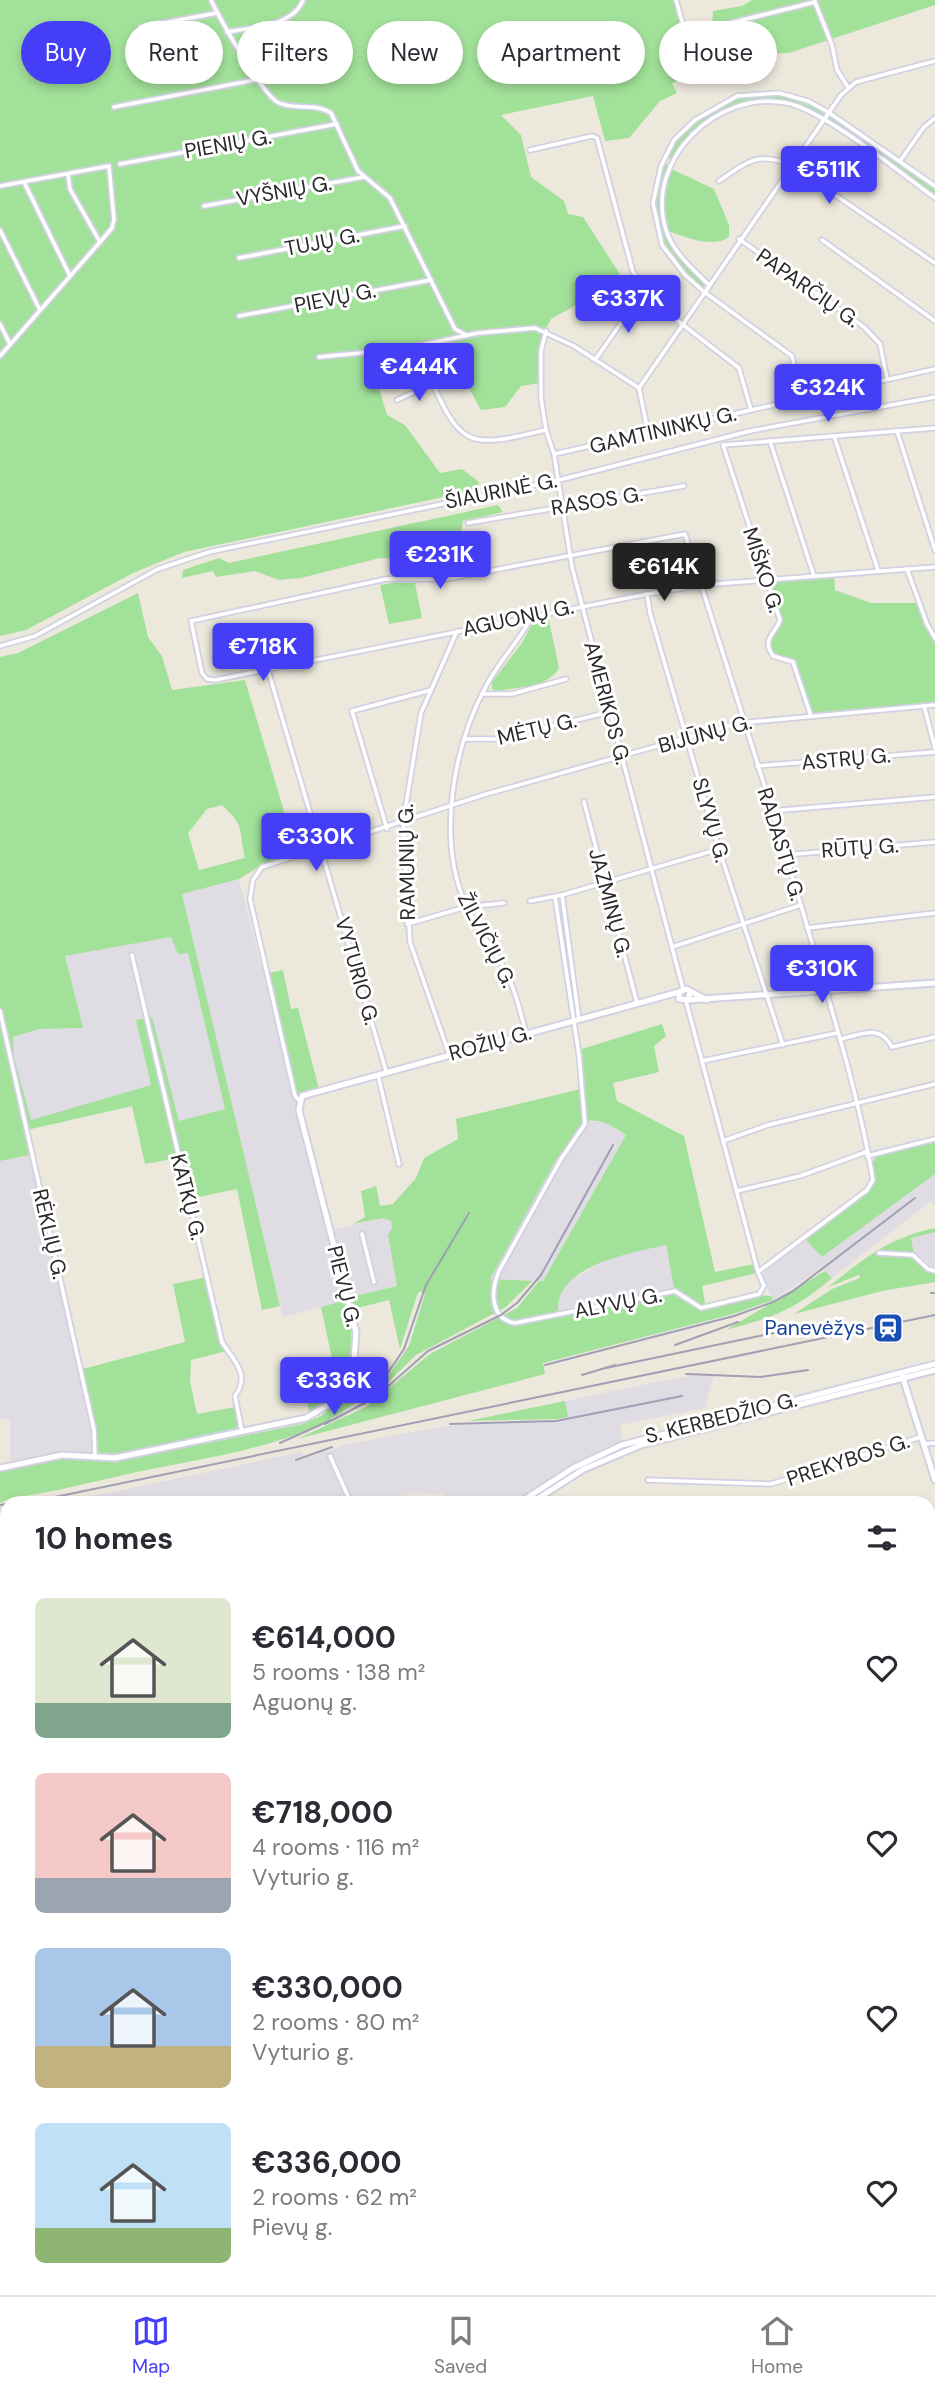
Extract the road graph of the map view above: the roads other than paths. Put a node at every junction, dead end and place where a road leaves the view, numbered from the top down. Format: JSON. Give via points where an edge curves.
{"nodes":[{"id":1,"x":211,"y":0,"type":"edge"},
{"id":2,"x":303,"y":0,"type":"edge"},
{"id":3,"x":676,"y":0,"type":"edge"},
{"id":4,"x":815,"y":1,"type":"edge"},
{"id":5,"x":217,"y":13,"type":"junction"},
{"id":6,"x":174,"y":21,"type":"edge"},
{"id":7,"x":227,"y":32,"type":"junction"},
{"id":8,"x":237,"y":46,"type":"edge"},
{"id":9,"x":935,"y":61,"type":"edge"},
{"id":10,"x":237,"y":83,"type":"edge"},
{"id":11,"x":264,"y":84,"type":"edge"},
{"id":12,"x":848,"y":87,"type":"junction"},
{"id":13,"x":114,"y":107,"type":"dead end"},
{"id":14,"x":828,"y":112,"type":"junction"},
{"id":15,"x":935,"y":118,"type":"edge"},
{"id":16,"x":823,"y":120,"type":"junction"},
{"id":17,"x":337,"y":124,"type":"junction"},
{"id":18,"x":530,"y":150,"type":"dead end"},
{"id":19,"x":663,"y":159,"type":"junction"},
{"id":20,"x":900,"y":161,"type":"junction"},
{"id":21,"x":672,"y":163,"type":"junction"},
{"id":22,"x":120,"y":164,"type":"dead end"},
{"id":23,"x":791,"y":165,"type":"junction"},
{"id":24,"x":68,"y":173,"type":"junction"},
{"id":25,"x":364,"y":177,"type":"junction"},
{"id":26,"x":719,"y":181,"type":"dead end"},
{"id":27,"x":24,"y":182,"type":"junction"},
{"id":28,"x":0,"y":186,"type":"edge"},
{"id":29,"x":935,"y":186,"type":"edge"},
{"id":30,"x":935,"y":198,"type":"edge"},
{"id":31,"x":204,"y":206,"type":"dead end"},
{"id":32,"x":405,"y":226,"type":"junction"},
{"id":33,"x":0,"y":230,"type":"edge"},
{"id":34,"x":739,"y":239,"type":"junction"},
{"id":35,"x":822,"y":240,"type":"dead end"},
{"id":36,"x":100,"y":242,"type":"junction"},
{"id":37,"x":239,"y":258,"type":"dead end"},
{"id":38,"x":935,"y":263,"type":"edge"},
{"id":39,"x":71,"y":276,"type":"junction"},
{"id":40,"x":431,"y":280,"type":"junction"},
{"id":41,"x":708,"y":284,"type":"junction"},
{"id":42,"x":703,"y":291,"type":"junction"},
{"id":43,"x":650,"y":297,"type":"junction"},
{"id":44,"x":40,"y":310,"type":"junction"},
{"id":45,"x":239,"y":316,"type":"dead end"},
{"id":46,"x":935,"y":320,"type":"edge"},
{"id":47,"x":0,"y":324,"type":"edge"},
{"id":48,"x":681,"y":325,"type":"junction"},
{"id":49,"x":545,"y":331,"type":"junction"},
{"id":50,"x":466,"y":335,"type":"junction"},
{"id":51,"x":10,"y":344,"type":"junction"},
{"id":52,"x":0,"y":356,"type":"edge"},
{"id":53,"x":319,"y":357,"type":"dead end"},
{"id":54,"x":595,"y":360,"type":"junction"},
{"id":55,"x":935,"y":369,"type":"edge"},
{"id":56,"x":426,"y":371,"type":"dead end"},
{"id":57,"x":887,"y":379,"type":"junction"},
{"id":58,"x":432,"y":384,"type":"junction"},
{"id":59,"x":639,"y":388,"type":"junction"},
{"id":60,"x":935,"y":397,"type":"edge"},
{"id":61,"x":802,"y":399,"type":"junction"},
{"id":62,"x":397,"y":400,"type":"dead end"},
{"id":63,"x":751,"y":410,"type":"junction"},
{"id":64,"x":935,"y":428,"type":"edge"},
{"id":65,"x":546,"y":430,"type":"junction"},
{"id":66,"x":897,"y":431,"type":"junction"},
{"id":67,"x":648,"y":432,"type":"junction"},
{"id":68,"x":834,"y":436,"type":"junction"},
{"id":69,"x":770,"y":441,"type":"junction"},
{"id":70,"x":554,"y":454,"type":"junction"},
{"id":71,"x":559,"y":480,"type":"junction"},
{"id":72,"x":684,"y":486,"type":"dead end"},
{"id":73,"x":562,"y":506,"type":"junction"},
{"id":74,"x":468,"y":523,"type":"dead end"},
{"id":75,"x":935,"y":550,"type":"edge"},
{"id":76,"x":570,"y":555,"type":"junction"},
{"id":77,"x":935,"y":567,"type":"edge"},
{"id":78,"x":907,"y":569,"type":"junction"},
{"id":79,"x":878,"y":571,"type":"junction"},
{"id":80,"x":814,"y":576,"type":"junction"},
{"id":81,"x":766,"y":580,"type":"junction"},
{"id":82,"x":702,"y":585,"type":"junction"},
{"id":83,"x":647,"y":594,"type":"junction"},
{"id":84,"x":580,"y":605,"type":"junction"},
{"id":85,"x":533,"y":615,"type":"junction"},
{"id":86,"x":457,"y":631,"type":"junction"},
{"id":87,"x":935,"y":638,"type":"edge"},
{"id":88,"x":0,"y":646,"type":"edge"},
{"id":89,"x":268,"y":670,"type":"junction"},
{"id":90,"x":566,"y":679,"type":"dead end"},
{"id":91,"x":431,"y":690,"type":"junction"},
{"id":92,"x":482,"y":694,"type":"junction"},
{"id":93,"x":935,"y":705,"type":"edge"},
{"id":94,"x":924,"y":706,"type":"junction"},
{"id":95,"x":610,"y":712,"type":"junction"},
{"id":96,"x":811,"y":716,"type":"junction"},
{"id":97,"x":744,"y":722,"type":"junction"},
{"id":98,"x":688,"y":738,"type":"junction"},
{"id":99,"x":465,"y":739,"type":"junction"},
{"id":100,"x":935,"y":750,"type":"edge"},
{"id":101,"x":622,"y":758,"type":"junction"},
{"id":102,"x":757,"y":766,"type":"junction"},
{"id":103,"x":935,"y":797,"type":"edge"},
{"id":104,"x":584,"y":802,"type":"dead end"},
{"id":105,"x":453,"y":805,"type":"junction"},
{"id":106,"x":771,"y":811,"type":"junction"},
{"id":107,"x":403,"y":823,"type":"junction"},
{"id":108,"x":387,"y":829,"type":"junction"},
{"id":109,"x":935,"y":842,"type":"edge"},
{"id":110,"x":322,"y":848,"type":"junction"},
{"id":111,"x":719,"y":849,"type":"junction"},
{"id":112,"x":785,"y":855,"type":"junction"},
{"id":113,"x":652,"y":870,"type":"junction"},
{"id":114,"x":604,"y":883,"type":"junction"},
{"id":115,"x":562,"y":895,"type":"junction"},
{"id":116,"x":555,"y":897,"type":"junction"},
{"id":117,"x":530,"y":901,"type":"dead end"},
{"id":118,"x":504,"y":903,"type":"dead end"},
{"id":119,"x":801,"y":905,"type":"junction"},
{"id":120,"x":466,"y":907,"type":"junction"},
{"id":121,"x":935,"y":913,"type":"edge"},
{"id":122,"x":407,"y":924,"type":"junction"},
{"id":123,"x":742,"y":924,"type":"junction"},
{"id":124,"x":807,"y":928,"type":"junction"},
{"id":125,"x":672,"y":947,"type":"junction"},
{"id":126,"x":132,"y":955,"type":"dead end"},
{"id":127,"x":935,"y":983,"type":"edge"},
{"id":128,"x":684,"y":991,"type":"junction"},
{"id":129,"x":827,"y":992,"type":"junction"},
{"id":130,"x":767,"y":996,"type":"junction"},
{"id":131,"x":662,"y":998,"type":"junction"},
{"id":132,"x":707,"y":1000,"type":"junction"},
{"id":133,"x":685,"y":1001,"type":"junction"},
{"id":134,"x":638,"y":1004,"type":"junction"},
{"id":135,"x":0,"y":1011,"type":"edge"},
{"id":136,"x":575,"y":1021,"type":"junction"},
{"id":137,"x":526,"y":1033,"type":"junction"},
{"id":138,"x":838,"y":1033,"type":"junction"},
{"id":139,"x":935,"y":1037,"type":"edge"},
{"id":140,"x":840,"y":1039,"type":"junction"},
{"id":141,"x":783,"y":1045,"type":"junction"},
{"id":142,"x":449,"y":1054,"type":"junction"},
{"id":143,"x":702,"y":1061,"type":"junction"},
{"id":144,"x":386,"y":1071,"type":"junction"},
{"id":145,"x":377,"y":1073,"type":"junction"},
{"id":146,"x":935,"y":1084,"type":"edge"},
{"id":147,"x":299,"y":1100,"type":"junction"},
{"id":148,"x":855,"y":1104,"type":"junction"},
{"id":149,"x":935,"y":1139,"type":"edge"},
{"id":150,"x":723,"y":1141,"type":"junction"},
{"id":151,"x":867,"y":1154,"type":"junction"},
{"id":152,"x":399,"y":1164,"type":"dead end"},
{"id":153,"x":737,"y":1191,"type":"junction"},
{"id":154,"x":362,"y":1234,"type":"dead end"},
{"id":155,"x":879,"y":1253,"type":"dead end"},
{"id":156,"x":758,"y":1272,"type":"junction"},
{"id":157,"x":935,"y":1272,"type":"edge"},
{"id":158,"x":374,"y":1282,"type":"dead end"},
{"id":159,"x":935,"y":1364,"type":"edge"},
{"id":160,"x":935,"y":1370,"type":"edge"},
{"id":161,"x":903,"y":1376,"type":"junction"},
{"id":162,"x":726,"y":1420,"type":"junction"},
{"id":163,"x":242,"y":1432,"type":"junction"},
{"id":164,"x":921,"y":1437,"type":"junction"},
{"id":165,"x":935,"y":1443,"type":"edge"},
{"id":166,"x":923,"y":1444,"type":"junction"},
{"id":167,"x":330,"y":1456,"type":"dead end"},
{"id":168,"x":95,"y":1458,"type":"junction"},
{"id":169,"x":0,"y":1468,"type":"edge"},
{"id":170,"x":648,"y":1480,"type":"dead end"},
{"id":171,"x":935,"y":1480,"type":"edge"},
{"id":172,"x":348,"y":1496,"type":"edge"},
{"id":173,"x":531,"y":1496,"type":"edge"},
{"id":174,"x":546,"y":1496,"type":"edge"}],
"edges":[{"from":1,"to":5,"type":"street"},
{"from":2,"to":7,"type":"street","via":[[291,16],[280,21]]},
{"from":3,"to":4,"type":"street","via":[[684,28],[690,33]]},
{"from":4,"to":12,"type":"street","via":[[837,70]]},
{"from":5,"to":6,"type":"street"},
{"from":5,"to":7,"type":"street"},
{"from":7,"to":8,"type":"street"},
{"from":9,"to":12,"type":"street"},
{"from":10,"to":13,"type":"street"},
{"from":11,"to":17,"type":"street","via":[[277,102],[325,110]]},
{"from":12,"to":14,"type":"street"},
{"from":14,"to":16,"type":"street"},
{"from":14,"to":19,"type":"street","via":[[779,93],[737,96],[684,129]]},
{"from":14,"to":20,"type":"street"},
{"from":15,"to":20,"type":"street"},
{"from":16,"to":21,"type":"street","via":[[788,104],[739,104],[690,136]]},
{"from":16,"to":23,"type":"street"},
{"from":16,"to":30,"type":"street"},
{"from":17,"to":22,"type":"street","name":"PIENIŲ G."},
{"from":17,"to":25,"type":"street"},
{"from":18,"to":43,"type":"street","via":[[593,136],[599,142],[626,254]]},
{"from":19,"to":21,"type":"street"},
{"from":19,"to":42,"type":"street","via":[[653,203],[662,245]]},
{"from":20,"to":29,"type":"street"},
{"from":21,"to":41,"type":"street","via":[[662,204],[666,230],[675,248]]},
{"from":23,"to":26,"type":"street","via":[[775,158],[757,158]]},
{"from":23,"to":34,"type":"street"},
{"from":23,"to":38,"type":"street"},
{"from":24,"to":27,"type":"street"},
{"from":24,"to":36,"type":"street","via":[[70,189]]},
{"from":24,"to":36,"type":"street","via":[[109,166],[114,220]]},
{"from":25,"to":31,"type":"street","name":"VYŠNIŲ G."},
{"from":25,"to":32,"type":"street","via":[[388,193]]},
{"from":27,"to":28,"type":"street"},
{"from":27,"to":39,"type":"street"},
{"from":32,"to":37,"type":"street","name":"TUJŲ G."},
{"from":32,"to":40,"type":"street"},
{"from":33,"to":44,"type":"street"},
{"from":34,"to":41,"type":"street"},
{"from":34,"to":57,"type":"street","name":"PAPARČIŲ G.","via":[[864,327],[880,344]]},
{"from":35,"to":46,"type":"street"},
{"from":36,"to":39,"type":"street"},
{"from":39,"to":44,"type":"street"},
{"from":40,"to":45,"type":"street","name":"PIEVŲ G."},
{"from":40,"to":50,"type":"street","via":[[455,329]]},
{"from":41,"to":42,"type":"street"},
{"from":42,"to":48,"type":"street"},
{"from":42,"to":61,"type":"street","via":[[792,356]]},
{"from":43,"to":48,"type":"street"},
{"from":43,"to":54,"type":"street","via":[[631,309]]},
{"from":44,"to":51,"type":"street"},
{"from":47,"to":51,"type":"street"},
{"from":48,"to":59,"type":"street"},
{"from":48,"to":63,"type":"street","via":[[739,368]]},
{"from":49,"to":50,"type":"street","via":[[525,327]]},
{"from":49,"to":54,"type":"street"},
{"from":49,"to":65,"type":"street","name":"AMERIKOS G.","via":[[541,398]]},
{"from":50,"to":53,"type":"street","via":[[403,349]]},
{"from":51,"to":52,"type":"street"},
{"from":54,"to":59,"type":"street"},
{"from":55,"to":57,"type":"street","name":"GAMTININKŲ G."},
{"from":56,"to":58,"type":"street"},
{"from":57,"to":61,"type":"street","name":"GAMTININKŲ G."},
{"from":58,"to":62,"type":"street"},
{"from":58,"to":65,"type":"street","via":[[448,418],[460,431],[483,443]]},
{"from":59,"to":67,"type":"street"},
{"from":60,"to":71,"type":"street","name":"ŠIAURINĖ G.","via":[[750,431]]},
{"from":61,"to":63,"type":"street","name":"GAMTININKŲ G."},
{"from":63,"to":67,"type":"street","name":"GAMTININKŲ G."},
{"from":64,"to":66,"type":"street"},
{"from":65,"to":70,"type":"street","name":"AMERIKOS G."},
{"from":66,"to":68,"type":"street"},
{"from":66,"to":75,"type":"street"},
{"from":67,"to":70,"type":"street","name":"GAMTININKŲ G."},
{"from":68,"to":69,"type":"street"},
{"from":68,"to":79,"type":"street"},
{"from":69,"to":80,"type":"street"},
{"from":69,"to":81,"type":"street","name":"MIŠKO G.","via":[[723,445]]},
{"from":70,"to":71,"type":"street","name":"AMERIKOS G."},
{"from":71,"to":73,"type":"street","name":"AMERIKOS G."},
{"from":71,"to":88,"type":"street","name":"ŠIAURINĖ G.","via":[[194,556],[158,569],[35,636]]},
{"from":72,"to":73,"type":"street","name":"RASOS G."},
{"from":73,"to":74,"type":"street","name":"RASOS G."},
{"from":73,"to":76,"type":"street","name":"AMERIKOS G."},
{"from":76,"to":82,"type":"street","name":"RADASTŲ G.","via":[[685,534]]},
{"from":76,"to":84,"type":"street","name":"AMERIKOS G."},
{"from":76,"to":89,"type":"street","name":"AGUONŲ G.","via":[[446,579],[386,579],[191,621],[207,679]]},
{"from":77,"to":78,"type":"street","name":"AGUONŲ G."},
{"from":78,"to":79,"type":"street","name":"AGUONŲ G."},
{"from":78,"to":87,"type":"street"},
{"from":79,"to":80,"type":"street","name":"AGUONŲ G."},
{"from":80,"to":81,"type":"street","name":"AGUONŲ G."},
{"from":81,"to":82,"type":"street","name":"AGUONŲ G."},
{"from":81,"to":96,"type":"street","name":"MIŠKO G.","via":[[780,620],[767,638],[768,647],[773,656],[793,662]]},
{"from":82,"to":83,"type":"street","name":"AGUONŲ G."},
{"from":82,"to":97,"type":"street","name":"RADASTŲ G."},
{"from":83,"to":84,"type":"street","name":"AGUONŲ G."},
{"from":83,"to":98,"type":"street","name":"SLYVŲ G."},
{"from":84,"to":85,"type":"street","name":"AGUONŲ G."},
{"from":84,"to":95,"type":"street","name":"AMERIKOS G."},
{"from":85,"to":86,"type":"street","name":"AGUONŲ G."},
{"from":85,"to":92,"type":"street","name":"ŽILVIČIŲ G."},
{"from":86,"to":89,"type":"street","name":"AGUONŲ G."},
{"from":86,"to":91,"type":"street","name":"RAMUNIŲ G."},
{"from":89,"to":110,"type":"street","name":"VYTURIO G."},
{"from":90,"to":92,"type":"street","via":[[512,694]]},
{"from":91,"to":107,"type":"street","name":"RAMUNIŲ G.","via":[[421,713]]},
{"from":91,"to":108,"type":"street","via":[[352,710]]},
{"from":92,"to":99,"type":"street","name":"ŽILVIČIŲ G."},
{"from":93,"to":94,"type":"street","name":"BIJŪNŲ G."},
{"from":94,"to":96,"type":"street","name":"BIJŪNŲ G."},
{"from":94,"to":100,"type":"street"},
{"from":95,"to":99,"type":"street","name":"MĖTŲ G.","via":[[499,739]]},
{"from":95,"to":101,"type":"street","name":"AMERIKOS G."},
{"from":96,"to":97,"type":"street","name":"BIJŪNŲ G."},
{"from":97,"to":98,"type":"street","name":"BIJŪNŲ G."},
{"from":97,"to":102,"type":"street","name":"RADASTŲ G."},
{"from":98,"to":101,"type":"street","name":"BIJŪNŲ G."},
{"from":98,"to":111,"type":"street","name":"SLYVŲ G."},
{"from":99,"to":105,"type":"street","name":"ŽILVIČIŲ G."},
{"from":100,"to":102,"type":"street","name":"ASTRŲ G."},
{"from":101,"to":105,"type":"street","name":"BIJŪNŲ G."},
{"from":101,"to":113,"type":"street","name":"AMERIKOS G."},
{"from":102,"to":106,"type":"street","name":"RADASTŲ G."},
{"from":103,"to":106,"type":"street"},
{"from":104,"to":114,"type":"street","name":"JAZMINŲ G."},
{"from":105,"to":107,"type":"street","name":"BIJŪNŲ G."},
{"from":105,"to":120,"type":"street","name":"ŽILVIČIŲ G.","via":[[452,854]]},
{"from":106,"to":112,"type":"street","name":"RADASTŲ G."},
{"from":107,"to":108,"type":"street","name":"BIJŪNŲ G."},
{"from":107,"to":122,"type":"street","name":"RAMUNIŲ G."},
{"from":108,"to":110,"type":"street","name":"BIJŪNŲ G."},
{"from":109,"to":112,"type":"street","name":"RŪTŲ G."},
{"from":110,"to":144,"type":"street","name":"VYTURIO G."},
{"from":110,"to":147,"type":"street","name":"BIJŪNŲ G.","via":[[262,867],[250,890]]},
{"from":111,"to":113,"type":"street"},
{"from":111,"to":123,"type":"street","name":"SLYVŲ G."},
{"from":112,"to":119,"type":"street","name":"RADASTŲ G."},
{"from":113,"to":114,"type":"street"},
{"from":113,"to":125,"type":"street","name":"AMERIKOS G."},
{"from":114,"to":115,"type":"street"},
{"from":114,"to":134,"type":"street","name":"JAZMINŲ G."},
{"from":115,"to":116,"type":"street"},
{"from":115,"to":136,"type":"street"},
{"from":116,"to":117,"type":"street"},
{"from":116,"to":136,"type":"street"},
{"from":118,"to":120,"type":"street"},
{"from":119,"to":123,"type":"street"},
{"from":119,"to":124,"type":"street","name":"RADASTŲ G."},
{"from":120,"to":122,"type":"street"},
{"from":120,"to":137,"type":"street","name":"ŽILVIČIŲ G.","via":[[513,986]]},
{"from":121,"to":124,"type":"street"},
{"from":122,"to":142,"type":"street","name":"RAMUNIŲ G."},
{"from":123,"to":125,"type":"street"},
{"from":123,"to":130,"type":"street","name":"SLYVŲ G."},
{"from":124,"to":129,"type":"street","name":"RADASTŲ G."},
{"from":125,"to":128,"type":"street","name":"AMERIKOS G."},
{"from":126,"to":163,"type":"street","name":"KATKŲ G.","via":[[222,1342],[240,1371],[241,1384],[234,1396]]},
{"from":127,"to":129,"type":"street","name":"ROŽIŲ G."},
{"from":128,"to":131,"type":"street","name":"ROŽIŲ G."},
{"from":128,"to":132,"type":"street","name":"ROŽIŲ G."},
{"from":128,"to":133,"type":"street"},
{"from":128,"to":133,"type":"street"},
{"from":129,"to":130,"type":"street","name":"ROŽIŲ G."},
{"from":129,"to":138,"type":"street","name":"RADASTŲ G."},
{"from":130,"to":132,"type":"street","name":"ROŽIŲ G."},
{"from":130,"to":141,"type":"street","name":"SLYVŲ G."},
{"from":131,"to":133,"type":"street","name":"ROŽIŲ G."},
{"from":131,"to":134,"type":"street","name":"ROŽIŲ G."},
{"from":132,"to":133,"type":"street","name":"ROŽIŲ G."},
{"from":133,"to":143,"type":"street"},
{"from":134,"to":136,"type":"street","name":"ROŽIŲ G."},
{"from":135,"to":168,"type":"street","name":"RĖKLIŲ G.","via":[[92,1420]]},
{"from":136,"to":137,"type":"street","name":"ROŽIŲ G."},
{"from":136,"to":156,"type":"street","name":"ALYVŲ G.","via":[[585,1125],[561,1159],[494,1283],[494,1302],[501,1315],[515,1323],[675,1291],[706,1308],[760,1294],[764,1286]]},
{"from":137,"to":142,"type":"street","name":"ROŽIŲ G."},
{"from":138,"to":140,"type":"street","name":"RADASTŲ G."},
{"from":138,"to":141,"type":"street"},
{"from":139,"to":140,"type":"street","via":[[899,1047],[892,1047],[887,1035],[879,1031]]},
{"from":140,"to":148,"type":"street","name":"RADASTŲ G."},
{"from":141,"to":143,"type":"street"},
{"from":142,"to":144,"type":"street","name":"ROŽIŲ G."},
{"from":143,"to":150,"type":"street"},
{"from":144,"to":145,"type":"street","name":"ROŽIŲ G."},
{"from":145,"to":147,"type":"street","name":"ROŽIŲ G.","via":[[306,1093]]},
{"from":145,"to":152,"type":"street"},
{"from":146,"to":148,"type":"street"},
{"from":147,"to":163,"type":"street","name":"PIEVŲ G.","via":[[355,1323],[355,1356],[341,1393],[324,1408],[306,1418]]},
{"from":148,"to":150,"type":"street"},
{"from":148,"to":151,"type":"street","name":"RADASTŲ G."},
{"from":149,"to":151,"type":"street"},
{"from":150,"to":153,"type":"street"},
{"from":151,"to":153,"type":"street"},
{"from":151,"to":156,"type":"street","via":[[873,1177],[870,1187]]},
{"from":153,"to":156,"type":"street"},
{"from":154,"to":158,"type":"street"},
{"from":155,"to":157,"type":"street","via":[[913,1255]]},
{"from":159,"to":161,"type":"street","name":"S. KERBEDŽIO G."},
{"from":160,"to":161,"type":"street","name":"S. KERBEDŽIO G."},
{"from":161,"to":162,"type":"street","name":"S. KERBEDŽIO G."},
{"from":161,"to":164,"type":"street"},
{"from":162,"to":173,"type":"street","name":"S. KERBEDŽIO G.","via":[[640,1439],[602,1453]]},
{"from":162,"to":174,"type":"street","name":"S. KERBEDŽIO G.","via":[[626,1450],[584,1469]]},
{"from":163,"to":168,"type":"street","name":"PIEVŲ G.","via":[[116,1458]]},
{"from":164,"to":166,"type":"street"},
{"from":164,"to":170,"type":"street","name":"PREKYBOS G.","via":[[771,1484]]},
{"from":165,"to":166,"type":"street"},
{"from":166,"to":171,"type":"street"},
{"from":167,"to":172,"type":"street"},
{"from":168,"to":169,"type":"street","name":"PIEVŲ G.","via":[[62,1455]]}]}
